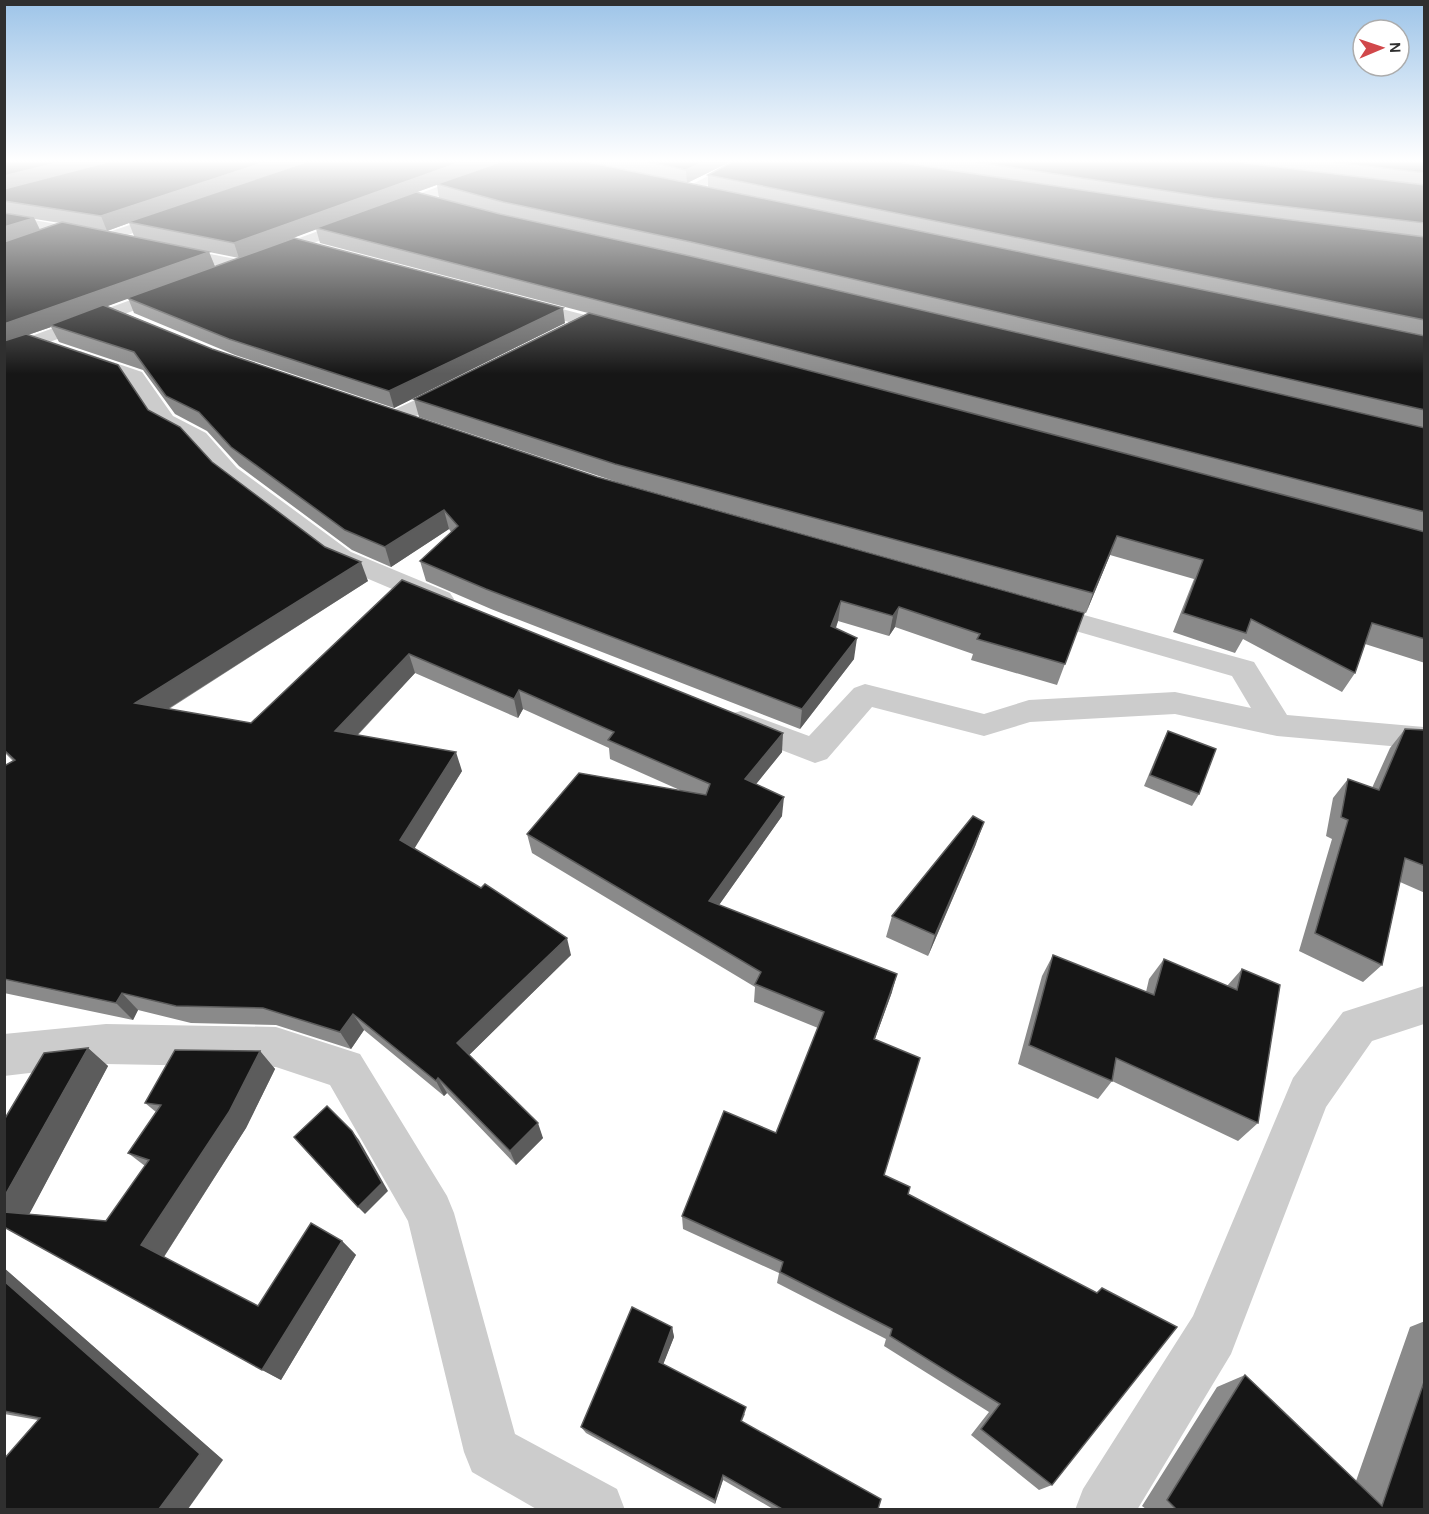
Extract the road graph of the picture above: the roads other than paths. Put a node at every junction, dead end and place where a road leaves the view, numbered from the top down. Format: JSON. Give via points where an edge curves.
{"nodes":[{"id":1,"x":58,"y":233,"type":"edge"},
{"id":2,"x":83,"y":233,"type":"edge"},
{"id":3,"x":121,"y":233,"type":"edge"},
{"id":4,"x":328,"y":233,"type":"edge"},
{"id":5,"x":105,"y":238,"type":"junction"},
{"id":6,"x":36,"y":241,"type":"edge"},
{"id":7,"x":298,"y":244,"type":"junction"},
{"id":8,"x":331,"y":253,"type":"edge"},
{"id":9,"x":241,"y":265,"type":"junction"},
{"id":10,"x":209,"y":277,"type":"edge"},
{"id":11,"x":187,"y":285,"type":"edge"},
{"id":12,"x":499,"y":297,"type":"edge"},
{"id":13,"x":112,"y":313,"type":"junction"},
{"id":14,"x":588,"y":321,"type":"junction"},
{"id":15,"x":133,"y":322,"type":"edge"},
{"id":16,"x":634,"y":333,"type":"edge"},
{"id":17,"x":558,"y":336,"type":"edge"},
{"id":18,"x":38,"y":343,"type":"junction"},
{"id":19,"x":4,"y":354,"type":"edge"},
{"id":20,"x":477,"y":377,"type":"edge"},
{"id":21,"x":451,"y":437,"type":"edge"},
{"id":22,"x":1012,"y":604,"type":"edge"},
{"id":23,"x":459,"y":608,"type":"edge"},
{"id":24,"x":722,"y":714,"type":"edge"},
{"id":25,"x":1277,"y":725,"type":"junction"},
{"id":26,"x":1425,"y":738,"type":"edge"},
{"id":27,"x":1425,"y":1005,"type":"edge"},
{"id":28,"x":4,"y":1055,"type":"edge"},
{"id":29,"x":596,"y":1509,"type":"edge"},
{"id":30,"x":1104,"y":1509,"type":"edge"}],
"edges":[{"from":1,"to":6,"type":"street"},
{"from":2,"to":5,"type":"street"},
{"from":3,"to":5,"type":"street"},
{"from":4,"to":7,"type":"street"},
{"from":5,"to":9,"type":"street"},
{"from":7,"to":8,"type":"street"},
{"from":7,"to":9,"type":"street"},
{"from":9,"to":10,"type":"street"},
{"from":11,"to":13,"type":"street"},
{"from":12,"to":14,"type":"street"},
{"from":13,"to":15,"type":"street"},
{"from":13,"to":18,"type":"street"},
{"from":14,"to":16,"type":"street"},
{"from":14,"to":17,"type":"street"},
{"from":18,"to":19,"type":"street"},
{"from":18,"to":23,"type":"street","via":[[135,376],[165,421],[198,438],[229,473],[342,558]]},
{"from":20,"to":21,"type":"street","via":[[384,414]]},
{"from":22,"to":25,"type":"street","via":[[1242,669]]},
{"from":24,"to":25,"type":"street","via":[[815,751],[865,695],[984,724],[1029,711],[1175,703]]},
{"from":25,"to":26,"type":"street"},
{"from":27,"to":30,"type":"street","via":[[1358,1026],[1308,1092],[1212,1335]]},
{"from":28,"to":29,"type":"street","via":[[106,1044],[276,1047],[345,1069],[430,1213],[492,1452]]}]}
